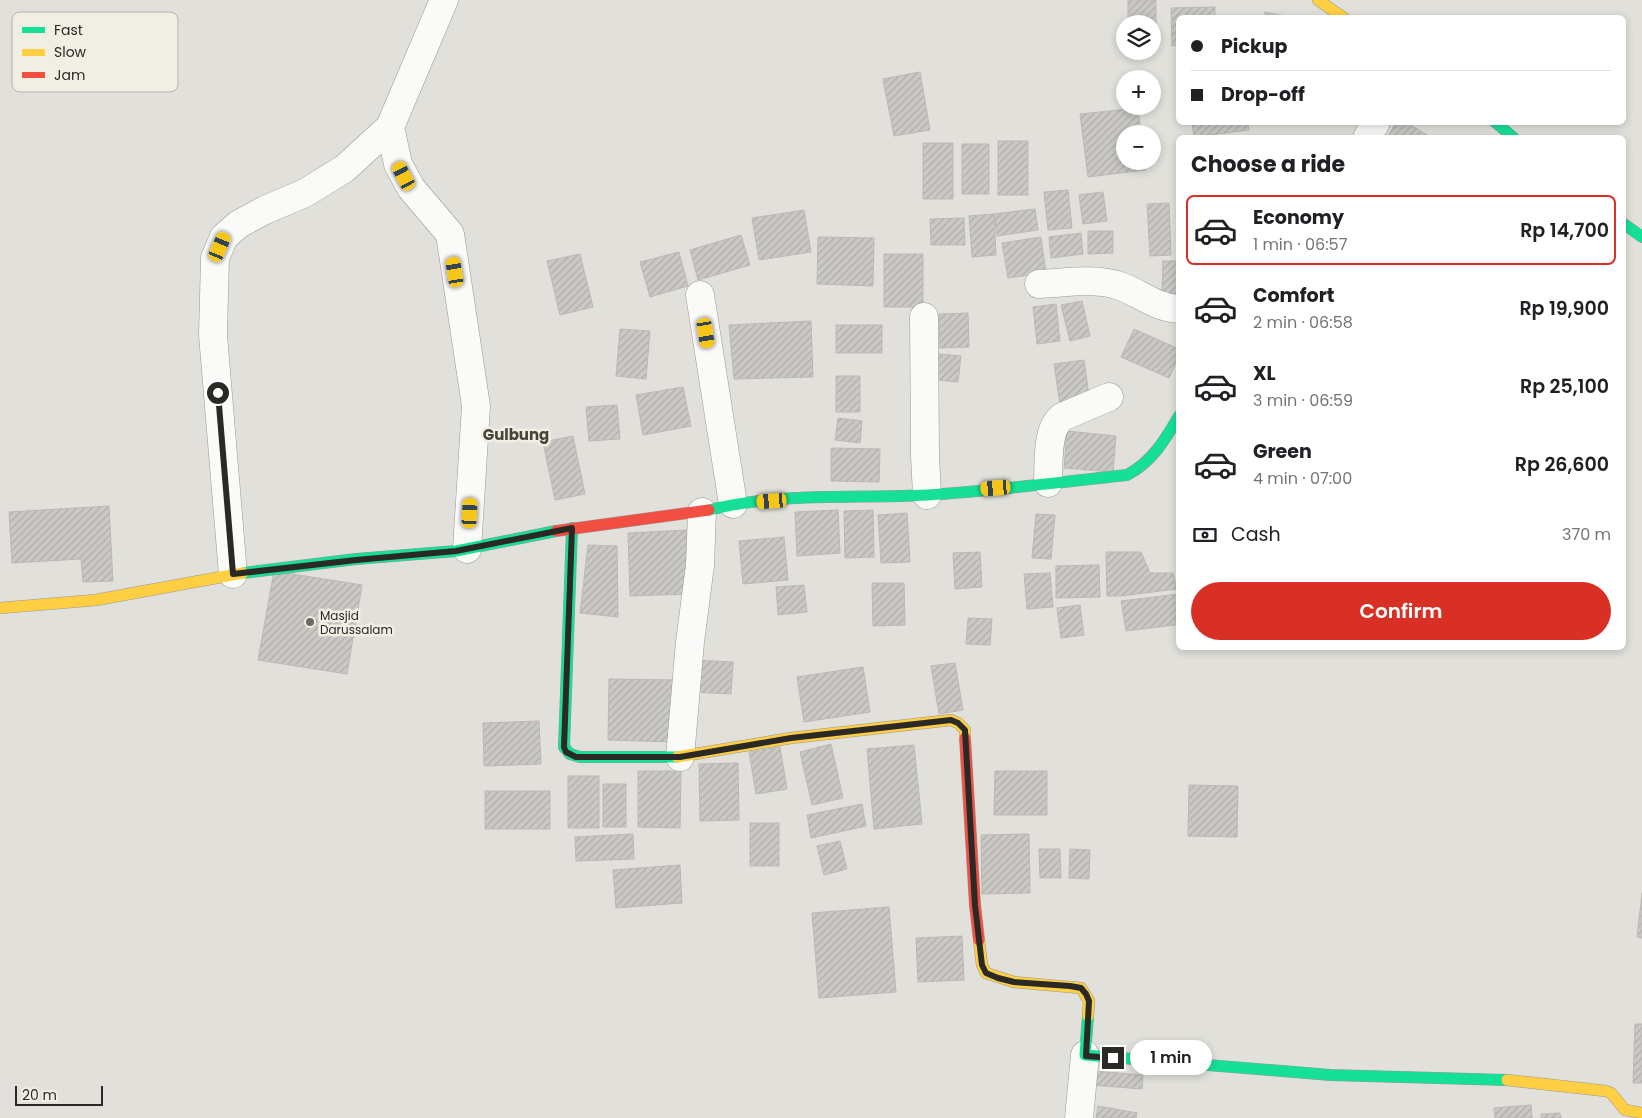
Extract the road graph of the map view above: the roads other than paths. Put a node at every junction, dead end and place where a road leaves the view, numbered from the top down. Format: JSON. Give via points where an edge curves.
{"nodes":[{"id":1,"x":444,"y":0,"type":"edge"},
{"id":2,"x":1318,"y":0,"type":"edge"},
{"id":3,"x":1340,"y":15,"type":"edge"},
{"id":4,"x":1498,"y":125,"type":"edge"},
{"id":5,"x":390,"y":127,"type":"junction"},
{"id":6,"x":1510,"y":135,"type":"edge"},
{"id":7,"x":1626,"y":225,"type":"edge"},
{"id":8,"x":1642,"y":237,"type":"edge"},
{"id":9,"x":1039,"y":284,"type":"dead end"},
{"id":10,"x":700,"y":295,"type":"dead end"},
{"id":11,"x":1176,"y":308,"type":"edge"},
{"id":12,"x":924,"y":317,"type":"dead end"},
{"id":13,"x":1109,"y":397,"type":"dead end"},
{"id":14,"x":1176,"y":421,"type":"edge"},
{"id":15,"x":1048,"y":483,"type":"junction"},
{"id":16,"x":928,"y":495,"type":"junction"},
{"id":17,"x":733,"y":504,"type":"junction"},
{"id":18,"x":702,"y":512,"type":"junction"},
{"id":19,"x":572,"y":528,"type":"junction"},
{"id":20,"x":467,"y":549,"type":"junction"},
{"id":21,"x":233,"y":574,"type":"junction"},
{"id":22,"x":0,"y":608,"type":"edge"},
{"id":23,"x":680,"y":757,"type":"junction"},
{"id":24,"x":1086,"y":1056,"type":"junction"},
{"id":25,"x":1642,"y":1113,"type":"edge"},
{"id":26,"x":1079,"y":1118,"type":"edge"}],
"edges":[{"from":1,"to":5,"type":"street"},
{"from":2,"to":3,"type":"street"},
{"from":4,"to":6,"type":"street"},
{"from":5,"to":20,"type":"street","via":[[398,164],[411,188],[450,234],[476,406]]},
{"from":5,"to":21,"type":"street","via":[[344,168],[304,193],[239,224],[224,237],[215,258],[213,336]]},
{"from":7,"to":8,"type":"street"},
{"from":9,"to":11,"type":"street","via":[[1097,281]]},
{"from":10,"to":17,"type":"street"},
{"from":12,"to":16,"type":"street"},
{"from":13,"to":15,"type":"street","via":[[1057,421],[1051,434]]},
{"from":14,"to":15,"type":"street","via":[[1159,449],[1138,470],[1128,475]]},
{"from":15,"to":16,"type":"street"},
{"from":16,"to":17,"type":"street","via":[[830,496]]},
{"from":17,"to":18,"type":"street"},
{"from":18,"to":19,"type":"street"},
{"from":18,"to":23,"type":"street","via":[[700,565]]},
{"from":19,"to":20,"type":"street"},
{"from":19,"to":23,"type":"street","via":[[566,752],[576,757]]},
{"from":20,"to":21,"type":"street"},
{"from":21,"to":22,"type":"street","via":[[96,600]]},
{"from":23,"to":24,"type":"street","via":[[791,738],[951,720],[958,723],[965,730],[975,905],[982,965],[986,973],[1006,980],[1081,988],[1089,1001]]},
{"from":24,"to":25,"type":"street","via":[[1330,1075],[1505,1080],[1606,1091],[1625,1110]]},
{"from":24,"to":26,"type":"street"}]}
